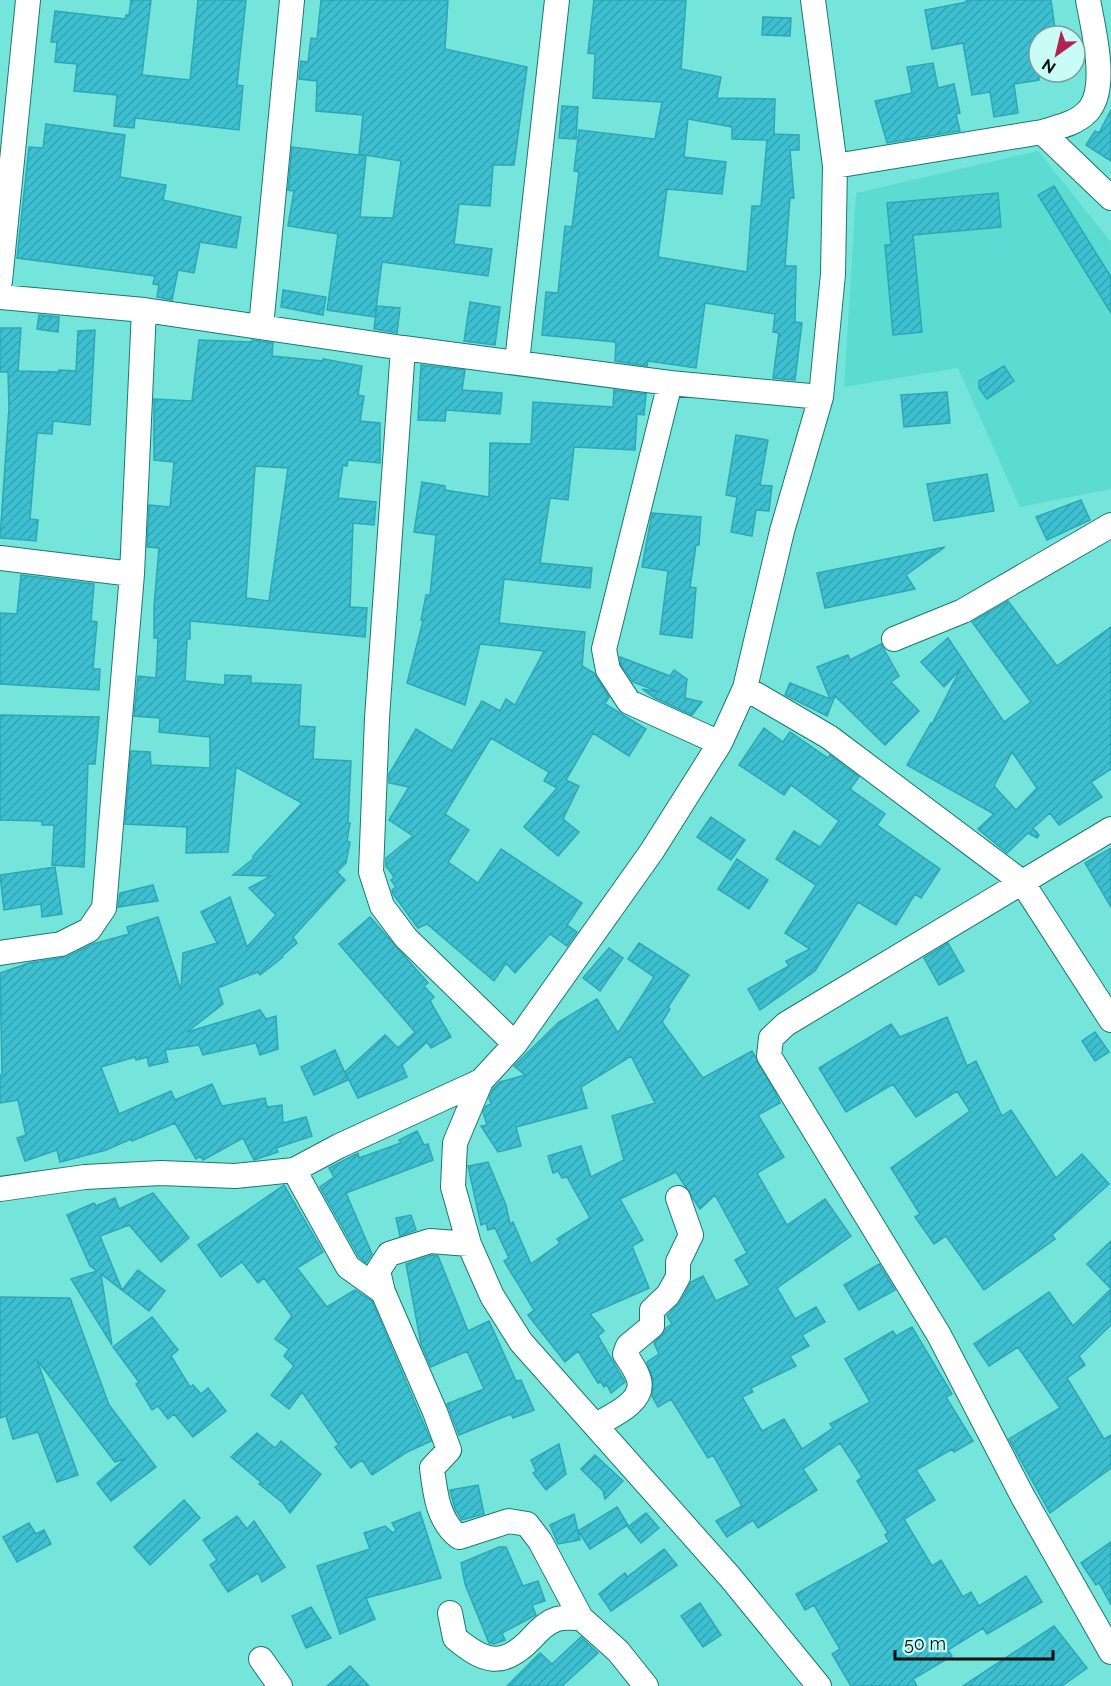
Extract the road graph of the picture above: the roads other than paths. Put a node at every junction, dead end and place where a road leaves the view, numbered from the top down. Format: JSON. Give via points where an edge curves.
{"nodes":[{"id":1,"x":28,"y":0,"type":"edge"},
{"id":2,"x":292,"y":0,"type":"edge"},
{"id":3,"x":557,"y":0,"type":"edge"},
{"id":4,"x":813,"y":0,"type":"edge"},
{"id":5,"x":1088,"y":0,"type":"edge"},
{"id":6,"x":1106,"y":78,"type":"edge"},
{"id":7,"x":1041,"y":132,"type":"junction"},
{"id":8,"x":835,"y":166,"type":"junction"},
{"id":9,"x":1111,"y":198,"type":"edge"},
{"id":10,"x":0,"y":281,"type":"edge"},
{"id":11,"x":0,"y":297,"type":"edge"},
{"id":12,"x":144,"y":310,"type":"junction"},
{"id":13,"x":261,"y":327,"type":"junction"},
{"id":14,"x":404,"y":348,"type":"junction"},
{"id":15,"x":517,"y":362,"type":"junction"},
{"id":16,"x":670,"y":383,"type":"junction"},
{"id":17,"x":821,"y":397,"type":"junction"},
{"id":18,"x":1111,"y":525,"type":"edge"},
{"id":19,"x":0,"y":558,"type":"edge"},
{"id":20,"x":132,"y":574,"type":"junction"},
{"id":21,"x":894,"y":639,"type":"dead end"},
{"id":22,"x":745,"y":688,"type":"junction"},
{"id":23,"x":720,"y":743,"type":"junction"},
{"id":24,"x":1111,"y":829,"type":"edge"},
{"id":25,"x":1022,"y":882,"type":"junction"},
{"id":26,"x":0,"y":953,"type":"edge"},
{"id":27,"x":1111,"y":1020,"type":"edge"},
{"id":28,"x":515,"y":1044,"type":"junction"},
{"id":29,"x":481,"y":1081,"type":"junction"},
{"id":30,"x":294,"y":1170,"type":"junction"},
{"id":31,"x":0,"y":1189,"type":"edge"},
{"id":32,"x":678,"y":1198,"type":"dead end"},
{"id":33,"x":468,"y":1244,"type":"junction"},
{"id":34,"x":382,"y":1292,"type":"junction"},
{"id":35,"x":596,"y":1425,"type":"junction"},
{"id":36,"x":450,"y":1613,"type":"dead end"},
{"id":37,"x":581,"y":1618,"type":"junction"},
{"id":38,"x":1111,"y":1652,"type":"edge"},
{"id":39,"x":261,"y":1659,"type":"dead end"},
{"id":40,"x":280,"y":1686,"type":"edge"},
{"id":41,"x":646,"y":1686,"type":"edge"},
{"id":42,"x":819,"y":1686,"type":"edge"}],
"edges":[{"from":1,"to":10,"type":"street"},
{"from":2,"to":13,"type":"street"},
{"from":3,"to":15,"type":"street"},
{"from":4,"to":8,"type":"street"},
{"from":5,"to":6,"type":"street"},
{"from":6,"to":7,"type":"street","via":[[1090,109],[1071,123]]},
{"from":7,"to":8,"type":"street"},
{"from":7,"to":9,"type":"street"},
{"from":8,"to":17,"type":"street","via":[[834,274]]},
{"from":11,"to":12,"type":"street"},
{"from":12,"to":13,"type":"street"},
{"from":12,"to":20,"type":"street"},
{"from":13,"to":14,"type":"street"},
{"from":14,"to":15,"type":"street"},
{"from":14,"to":28,"type":"street","via":[[370,872],[382,906],[406,938]]},
{"from":15,"to":16,"type":"street"},
{"from":16,"to":17,"type":"street"},
{"from":16,"to":23,"type":"street","via":[[604,648],[608,670],[629,702]]},
{"from":17,"to":22,"type":"street","via":[[782,531]]},
{"from":18,"to":21,"type":"street","via":[[963,610]]},
{"from":19,"to":20,"type":"street"},
{"from":20,"to":26,"type":"street","via":[[104,909],[89,930],[61,944]]},
{"from":22,"to":23,"type":"street"},
{"from":22,"to":25,"type":"street","via":[[829,737]]},
{"from":23,"to":28,"type":"street","via":[[652,851]]},
{"from":24,"to":25,"type":"street"},
{"from":25,"to":27,"type":"street"},
{"from":25,"to":38,"type":"street","via":[[786,1024],[771,1038],[769,1056],[939,1335],[1023,1497]]},
{"from":28,"to":29,"type":"street"},
{"from":29,"to":30,"type":"street"},
{"from":29,"to":33,"type":"street","via":[[455,1143],[453,1187]]},
{"from":30,"to":31,"type":"street","via":[[235,1176],[161,1173],[85,1177]]},
{"from":30,"to":34,"type":"street","via":[[348,1268]]},
{"from":32,"to":35,"type":"street","via":[[691,1235],[678,1262],[678,1277],[668,1295],[652,1310],[652,1326],[628,1346],[625,1354],[639,1380],[639,1392],[632,1402]]},
{"from":33,"to":34,"type":"street","via":[[430,1241],[388,1254],[378,1271]]},
{"from":33,"to":35,"type":"street","via":[[492,1296],[520,1342]]},
{"from":34,"to":37,"type":"street","via":[[449,1450],[432,1468],[447,1528],[459,1537],[509,1521],[526,1524],[540,1541]]},
{"from":35,"to":42,"type":"street","via":[[730,1577]]},
{"from":36,"to":37,"type":"street","via":[[454,1638],[473,1653],[494,1660],[513,1656],[558,1618]]},
{"from":37,"to":41,"type":"street","via":[[618,1651]]},
{"from":39,"to":40,"type":"street"}]}
